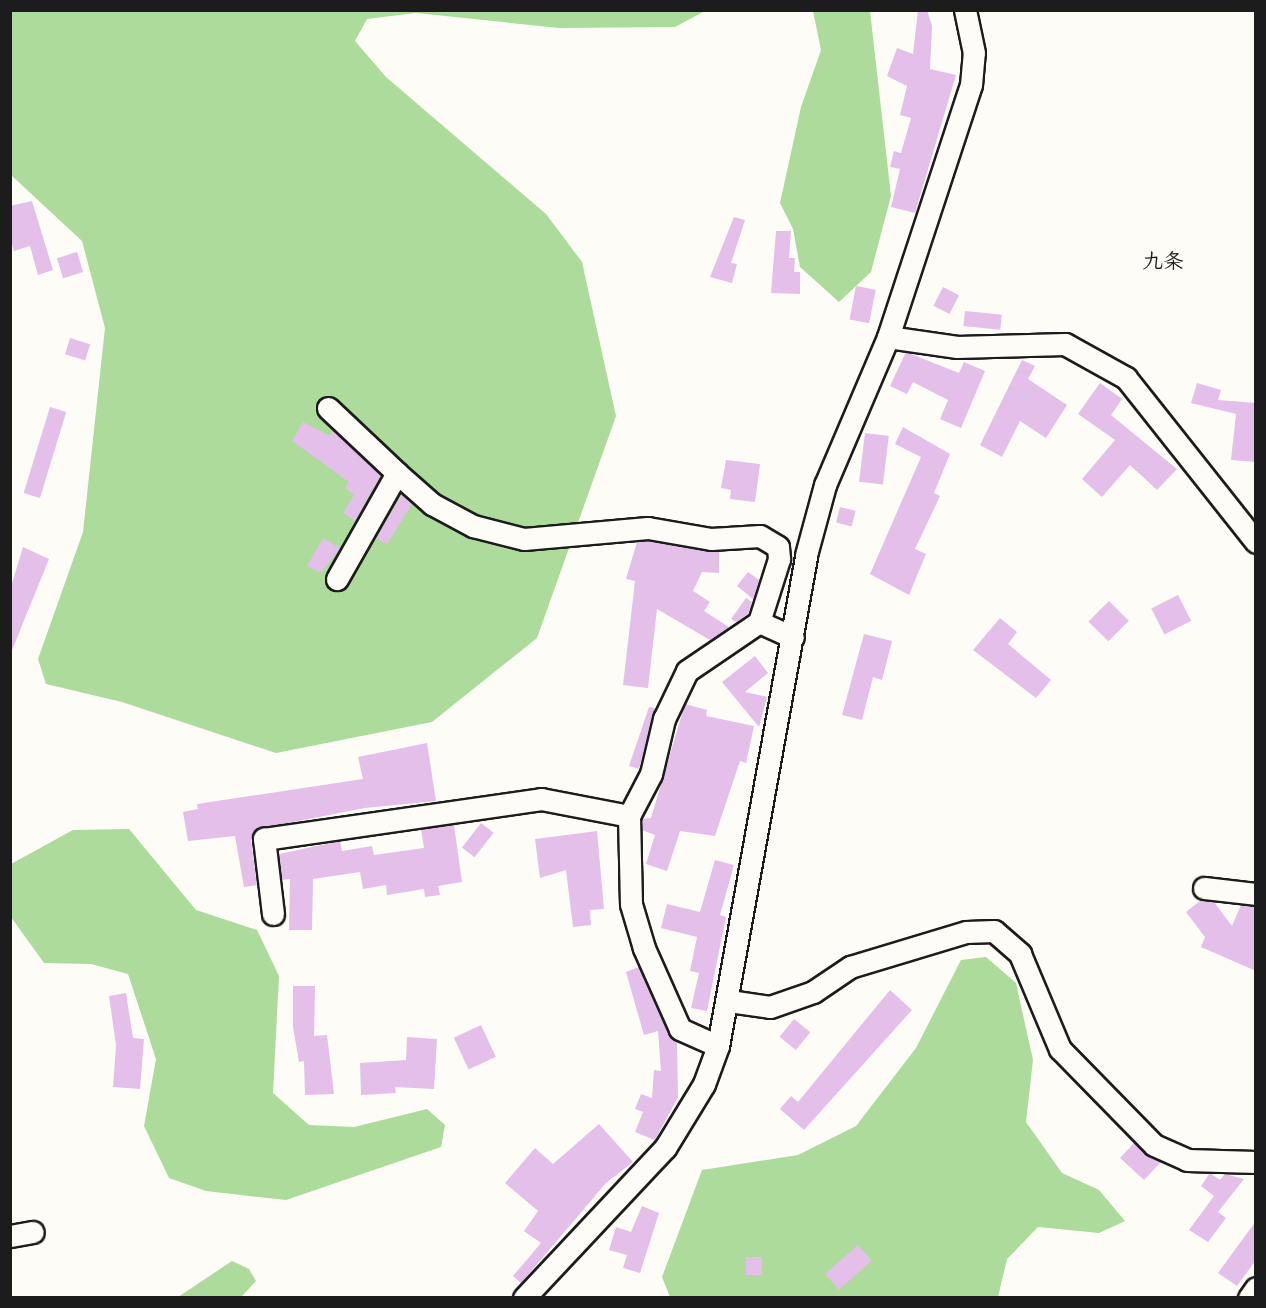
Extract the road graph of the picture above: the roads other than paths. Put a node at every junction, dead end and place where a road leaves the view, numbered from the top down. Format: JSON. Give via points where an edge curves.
{"nodes":[{"id":1,"x":965,"y":10,"type":"edge"},
{"id":2,"x":888,"y":337,"type":"junction"},
{"id":3,"x":328,"y":408,"type":"dead end"},
{"id":4,"x":397,"y":473,"type":"junction"},
{"id":5,"x":1256,"y":542,"type":"edge"},
{"id":6,"x":337,"y":579,"type":"dead end"},
{"id":7,"x":759,"y":622,"type":"junction"},
{"id":8,"x":793,"y":637,"type":"junction"},
{"id":9,"x":629,"y":816,"type":"junction"},
{"id":10,"x":1204,"y":888,"type":"dead end"},
{"id":11,"x":1256,"y":894,"type":"edge"},
{"id":12,"x":273,"y":914,"type":"dead end"},
{"id":13,"x":729,"y":1001,"type":"junction"},
{"id":14,"x":718,"y":1046,"type":"junction"},
{"id":15,"x":1256,"y":1162,"type":"edge"},
{"id":16,"x":33,"y":1232,"type":"dead end"},
{"id":17,"x":10,"y":1236,"type":"edge"},
{"id":18,"x":1256,"y":1288,"type":"edge"},
{"id":19,"x":524,"y":1298,"type":"edge"},
{"id":20,"x":1249,"y":1298,"type":"edge"}],
"edges":[{"from":1,"to":2,"type":"street","via":[[974,53],[971,85]]},
{"from":2,"to":5,"type":"street","via":[[957,346],[1065,344],[1106,366],[1126,378]]},
{"from":2,"to":8,"type":"street","via":[[825,485],[806,555]]},
{"from":3,"to":4,"type":"street"},
{"from":4,"to":6,"type":"street"},
{"from":4,"to":7,"type":"street","via":[[432,504],[473,526],[524,539],[648,528],[711,539],[760,536],[778,547],[778,559]]},
{"from":7,"to":8,"type":"street"},
{"from":7,"to":9,"type":"street","via":[[687,671],[664,718],[651,774]]},
{"from":8,"to":13,"type":"street"},
{"from":9,"to":12,"type":"street","via":[[541,799],[264,839]]},
{"from":9,"to":14,"type":"street","via":[[631,904],[644,948],[680,1029]]},
{"from":10,"to":11,"type":"street"},
{"from":13,"to":14,"type":"street"},
{"from":13,"to":15,"type":"street","via":[[770,1007],[813,992],[850,967],[966,932],[994,931],[1020,954],[1060,1049],[1154,1144],[1187,1160]]},
{"from":14,"to":19,"type":"street","via":[[704,1084],[665,1148]]},
{"from":16,"to":17,"type":"street"},
{"from":18,"to":20,"type":"street"}]}
